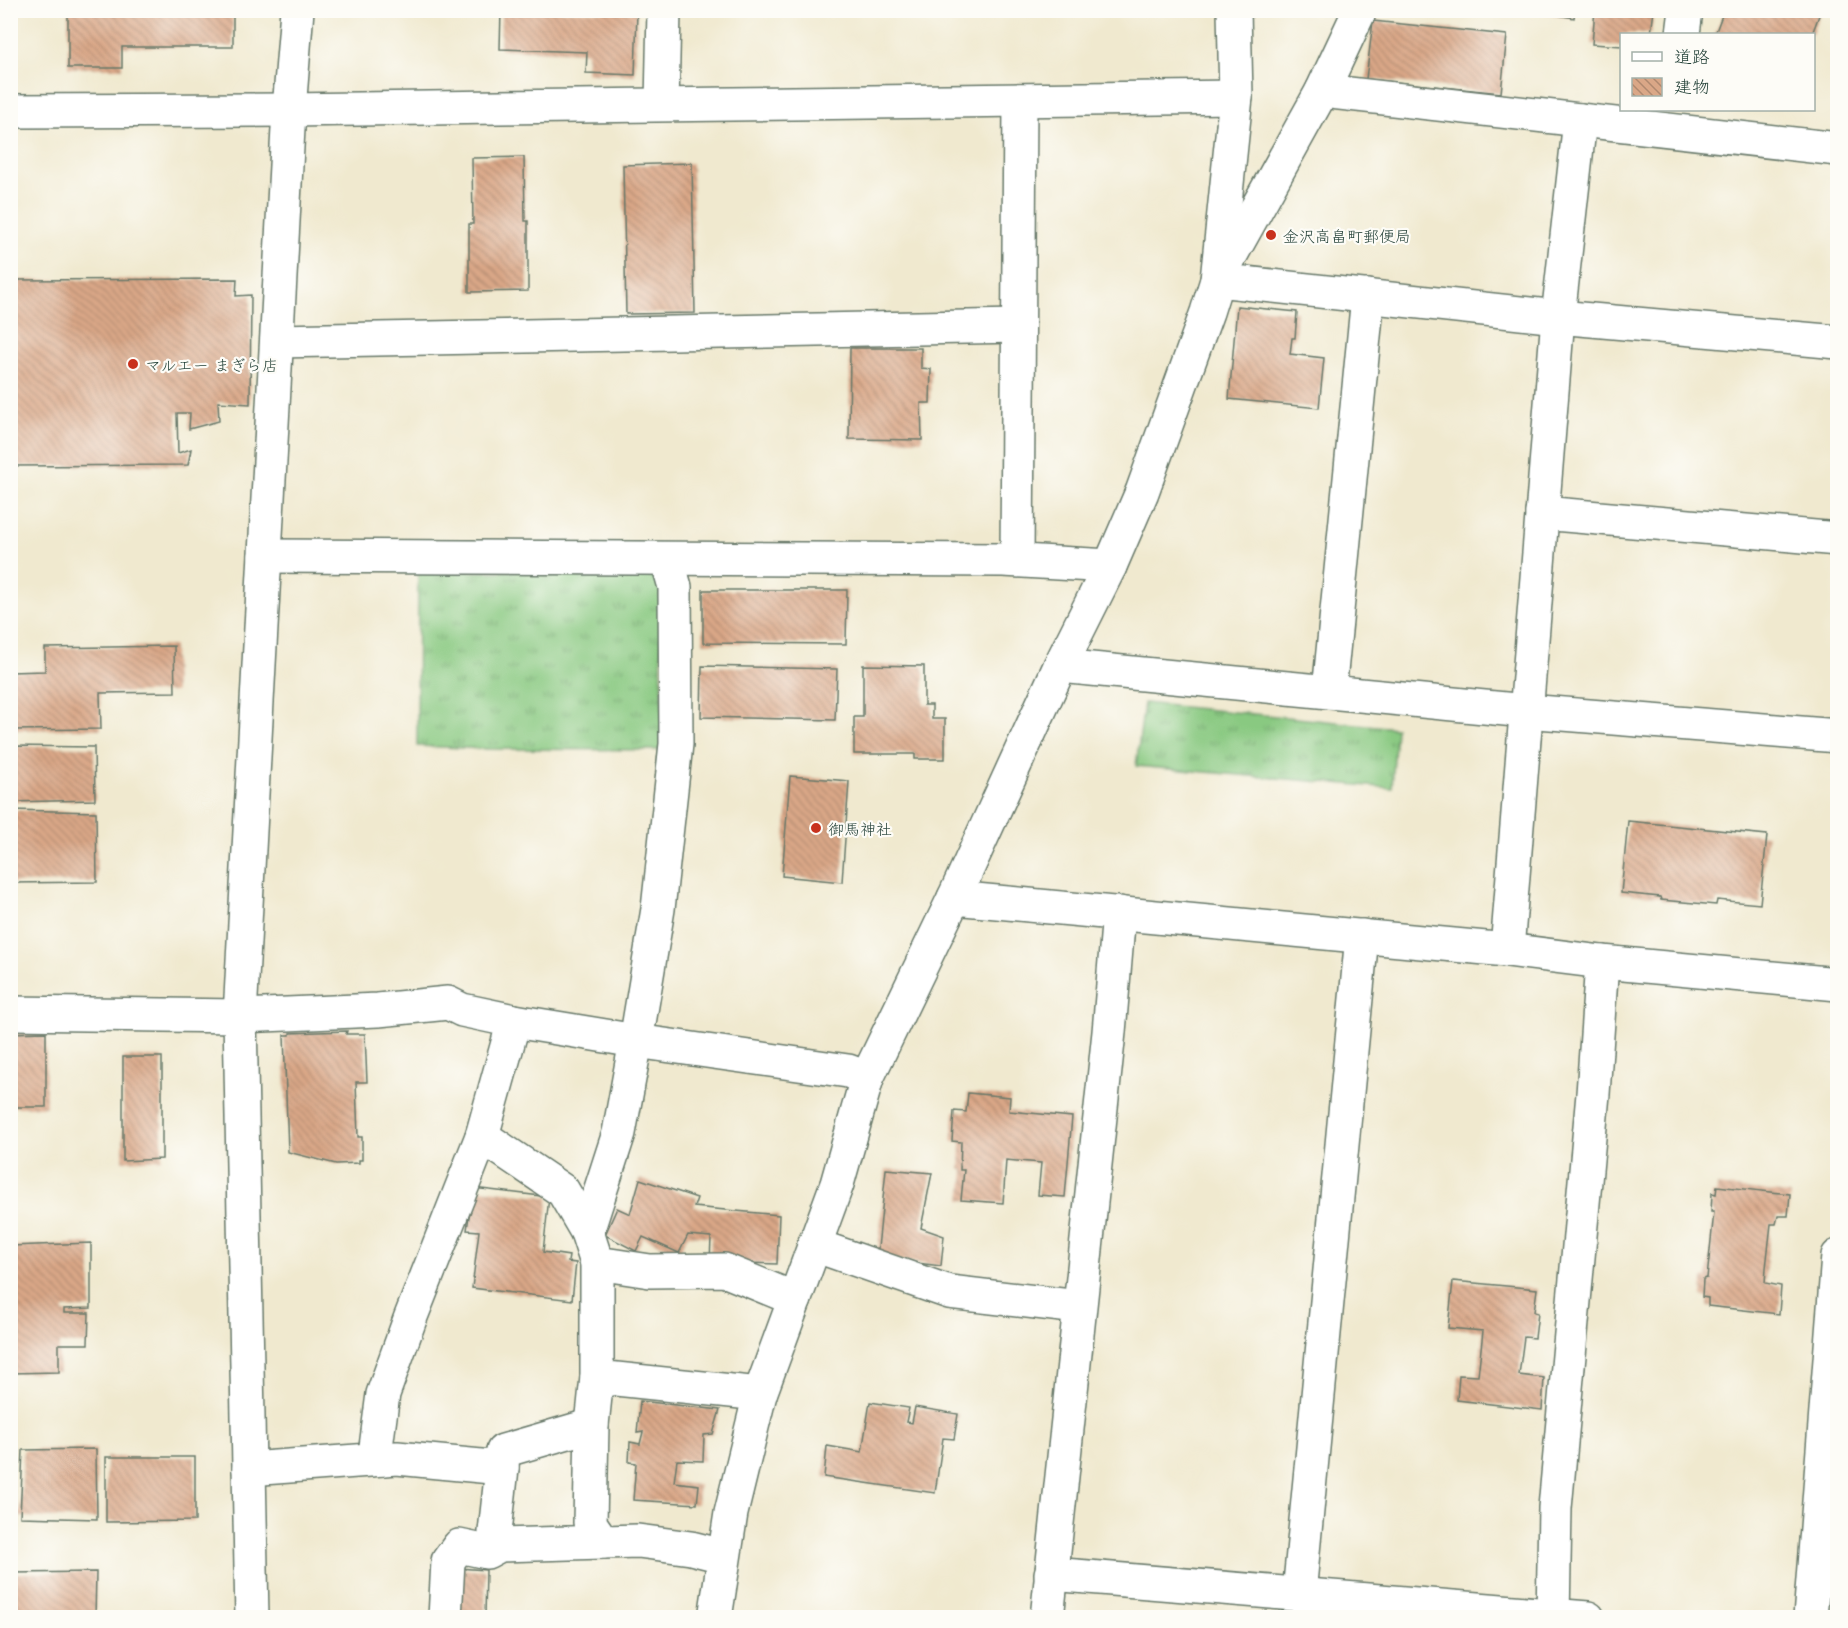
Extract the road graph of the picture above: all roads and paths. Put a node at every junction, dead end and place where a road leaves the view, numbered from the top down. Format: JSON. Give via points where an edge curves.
{"nodes":[{"id":1,"x":297,"y":10,"type":"edge"},
{"id":2,"x":664,"y":10,"type":"edge"},
{"id":3,"x":1234,"y":10,"type":"edge"},
{"id":4,"x":1360,"y":10,"type":"edge"},
{"id":5,"x":1686,"y":10,"type":"edge"},
{"id":6,"x":1683,"y":33,"type":"edge"},
{"id":7,"x":1322,"y":92,"type":"junction"},
{"id":8,"x":1236,"y":97,"type":"junction"},
{"id":9,"x":1020,"y":100,"type":"junction"},
{"id":10,"x":662,"y":104,"type":"junction"},
{"id":11,"x":289,"y":110,"type":"junction"},
{"id":12,"x":10,"y":111,"type":"edge"},
{"id":13,"x":1580,"y":120,"type":"junction"},
{"id":14,"x":1671,"y":120,"type":"edge"},
{"id":15,"x":1838,"y":149,"type":"edge"},
{"id":16,"x":1216,"y":280,"type":"junction"},
{"id":17,"x":1368,"y":296,"type":"junction"},
{"id":18,"x":1558,"y":317,"type":"junction"},
{"id":19,"x":1018,"y":326,"type":"junction"},
{"id":20,"x":277,"y":341,"type":"junction"},
{"id":21,"x":1838,"y":342,"type":"edge"},
{"id":22,"x":1542,"y":513,"type":"junction"},
{"id":23,"x":1838,"y":539,"type":"edge"},
{"id":24,"x":265,"y":556,"type":"junction"},
{"id":25,"x":666,"y":559,"type":"junction"},
{"id":26,"x":1017,"y":560,"type":"junction"},
{"id":27,"x":1110,"y":566,"type":"junction"},
{"id":28,"x":1060,"y":666,"type":"junction"},
{"id":29,"x":1329,"y":692,"type":"junction"},
{"id":30,"x":1526,"y":711,"type":"junction"},
{"id":31,"x":1838,"y":736,"type":"edge"},
{"id":32,"x":954,"y":898,"type":"junction"},
{"id":33,"x":1119,"y":913,"type":"junction"},
{"id":34,"x":1362,"y":936,"type":"junction"},
{"id":35,"x":1507,"y":950,"type":"junction"},
{"id":36,"x":1602,"y":962,"type":"junction"},
{"id":37,"x":1838,"y":984,"type":"edge"},
{"id":38,"x":10,"y":1013,"type":"edge"},
{"id":39,"x":240,"y":1016,"type":"junction"},
{"id":40,"x":514,"y":1021,"type":"junction"},
{"id":41,"x":636,"y":1041,"type":"junction"},
{"id":42,"x":867,"y":1078,"type":"junction"},
{"id":43,"x":482,"y":1136,"type":"junction"},
{"id":44,"x":587,"y":1232,"type":"junction"},
{"id":45,"x":814,"y":1245,"type":"junction"},
{"id":46,"x":1838,"y":1256,"type":"edge"},
{"id":47,"x":597,"y":1263,"type":"junction"},
{"id":48,"x":795,"y":1299,"type":"junction"},
{"id":49,"x":1835,"y":1299,"type":"edge"},
{"id":50,"x":1079,"y":1307,"type":"junction"},
{"id":51,"x":597,"y":1377,"type":"junction"},
{"id":52,"x":760,"y":1394,"type":"junction"},
{"id":53,"x":591,"y":1425,"type":"junction"},
{"id":54,"x":382,"y":1459,"type":"junction"},
{"id":55,"x":502,"y":1468,"type":"junction"},
{"id":56,"x":249,"y":1469,"type":"junction"},
{"id":57,"x":603,"y":1542,"type":"junction"},
{"id":58,"x":500,"y":1545,"type":"junction"},
{"id":59,"x":723,"y":1556,"type":"junction"},
{"id":60,"x":1051,"y":1574,"type":"junction"},
{"id":61,"x":1299,"y":1594,"type":"junction"},
{"id":62,"x":1553,"y":1616,"type":"edge"},
{"id":63,"x":252,"y":1617,"type":"edge"},
{"id":64,"x":445,"y":1617,"type":"edge"},
{"id":65,"x":715,"y":1617,"type":"edge"},
{"id":66,"x":1047,"y":1617,"type":"edge"},
{"id":67,"x":1588,"y":1617,"type":"edge"},
{"id":68,"x":1810,"y":1617,"type":"edge"}],
"edges":[{"from":1,"to":11,"type":"street"},
{"from":2,"to":10,"type":"street"},
{"from":3,"to":8,"type":"street"},
{"from":4,"to":7,"type":"street"},
{"from":5,"to":6,"type":"street"},
{"from":7,"to":13,"type":"street"},
{"from":7,"to":16,"type":"street"},
{"from":8,"to":9,"type":"street"},
{"from":8,"to":16,"type":"street"},
{"from":9,"to":10,"type":"street"},
{"from":9,"to":19,"type":"street"},
{"from":10,"to":11,"type":"street"},
{"from":11,"to":12,"type":"street"},
{"from":11,"to":20,"type":"street"},
{"from":13,"to":14,"type":"street"},
{"from":13,"to":18,"type":"street"},
{"from":14,"to":15,"type":"street"},
{"from":16,"to":17,"type":"street"},
{"from":16,"to":27,"type":"street","via":[[1142,492]]},
{"from":17,"to":18,"type":"street"},
{"from":17,"to":29,"type":"street"},
{"from":18,"to":21,"type":"street"},
{"from":18,"to":22,"type":"street"},
{"from":19,"to":20,"type":"street"},
{"from":19,"to":26,"type":"street"},
{"from":20,"to":24,"type":"street"},
{"from":22,"to":23,"type":"street"},
{"from":22,"to":30,"type":"street"},
{"from":24,"to":25,"type":"street"},
{"from":24,"to":39,"type":"street"},
{"from":25,"to":26,"type":"street"},
{"from":25,"to":41,"type":"street","via":[[675,587],[676,744],[658,909]]},
{"from":26,"to":27,"type":"street"},
{"from":27,"to":28,"type":"street"},
{"from":28,"to":29,"type":"street"},
{"from":28,"to":32,"type":"street"},
{"from":29,"to":30,"type":"street"},
{"from":30,"to":31,"type":"street"},
{"from":30,"to":35,"type":"street"},
{"from":32,"to":33,"type":"street"},
{"from":32,"to":42,"type":"street"},
{"from":33,"to":34,"type":"street"},
{"from":33,"to":50,"type":"street"},
{"from":34,"to":35,"type":"street"},
{"from":34,"to":61,"type":"street"},
{"from":35,"to":36,"type":"street"},
{"from":36,"to":37,"type":"street"},
{"from":36,"to":62,"type":"street","via":[[1556,1508]]},
{"from":38,"to":39,"type":"street"},
{"from":39,"to":40,"type":"street","via":[[448,1003],[462,1010]]},
{"from":39,"to":56,"type":"street"},
{"from":40,"to":41,"type":"street"},
{"from":40,"to":43,"type":"street"},
{"from":41,"to":42,"type":"street","via":[[848,1071]]},
{"from":41,"to":44,"type":"street","via":[[619,1133]]},
{"from":42,"to":45,"type":"street","via":[[837,1184]]},
{"from":43,"to":44,"type":"street","via":[[563,1191]]},
{"from":43,"to":54,"type":"street","via":[[383,1394],[376,1448]]},
{"from":44,"to":47,"type":"street"},
{"from":45,"to":48,"type":"street"},
{"from":45,"to":50,"type":"street","via":[[949,1292]]},
{"from":46,"to":49,"type":"street"},
{"from":47,"to":48,"type":"street","via":[[650,1271],[724,1270]]},
{"from":47,"to":51,"type":"street"},
{"from":48,"to":52,"type":"street"},
{"from":49,"to":68,"type":"street"},
{"from":50,"to":60,"type":"street"},
{"from":51,"to":52,"type":"street"},
{"from":51,"to":53,"type":"street"},
{"from":52,"to":59,"type":"street"},
{"from":53,"to":55,"type":"street","via":[[503,1451]]},
{"from":53,"to":57,"type":"street","via":[[590,1523]]},
{"from":54,"to":55,"type":"street"},
{"from":54,"to":56,"type":"street"},
{"from":55,"to":58,"type":"street","via":[[495,1532]]},
{"from":56,"to":63,"type":"street"},
{"from":57,"to":58,"type":"street"},
{"from":57,"to":59,"type":"street","via":[[638,1541]]},
{"from":58,"to":64,"type":"street","via":[[487,1552],[459,1546],[448,1561]]},
{"from":59,"to":65,"type":"street"},
{"from":60,"to":61,"type":"street"},
{"from":60,"to":66,"type":"street"},
{"from":61,"to":62,"type":"street"},
{"from":62,"to":67,"type":"street"}]}
